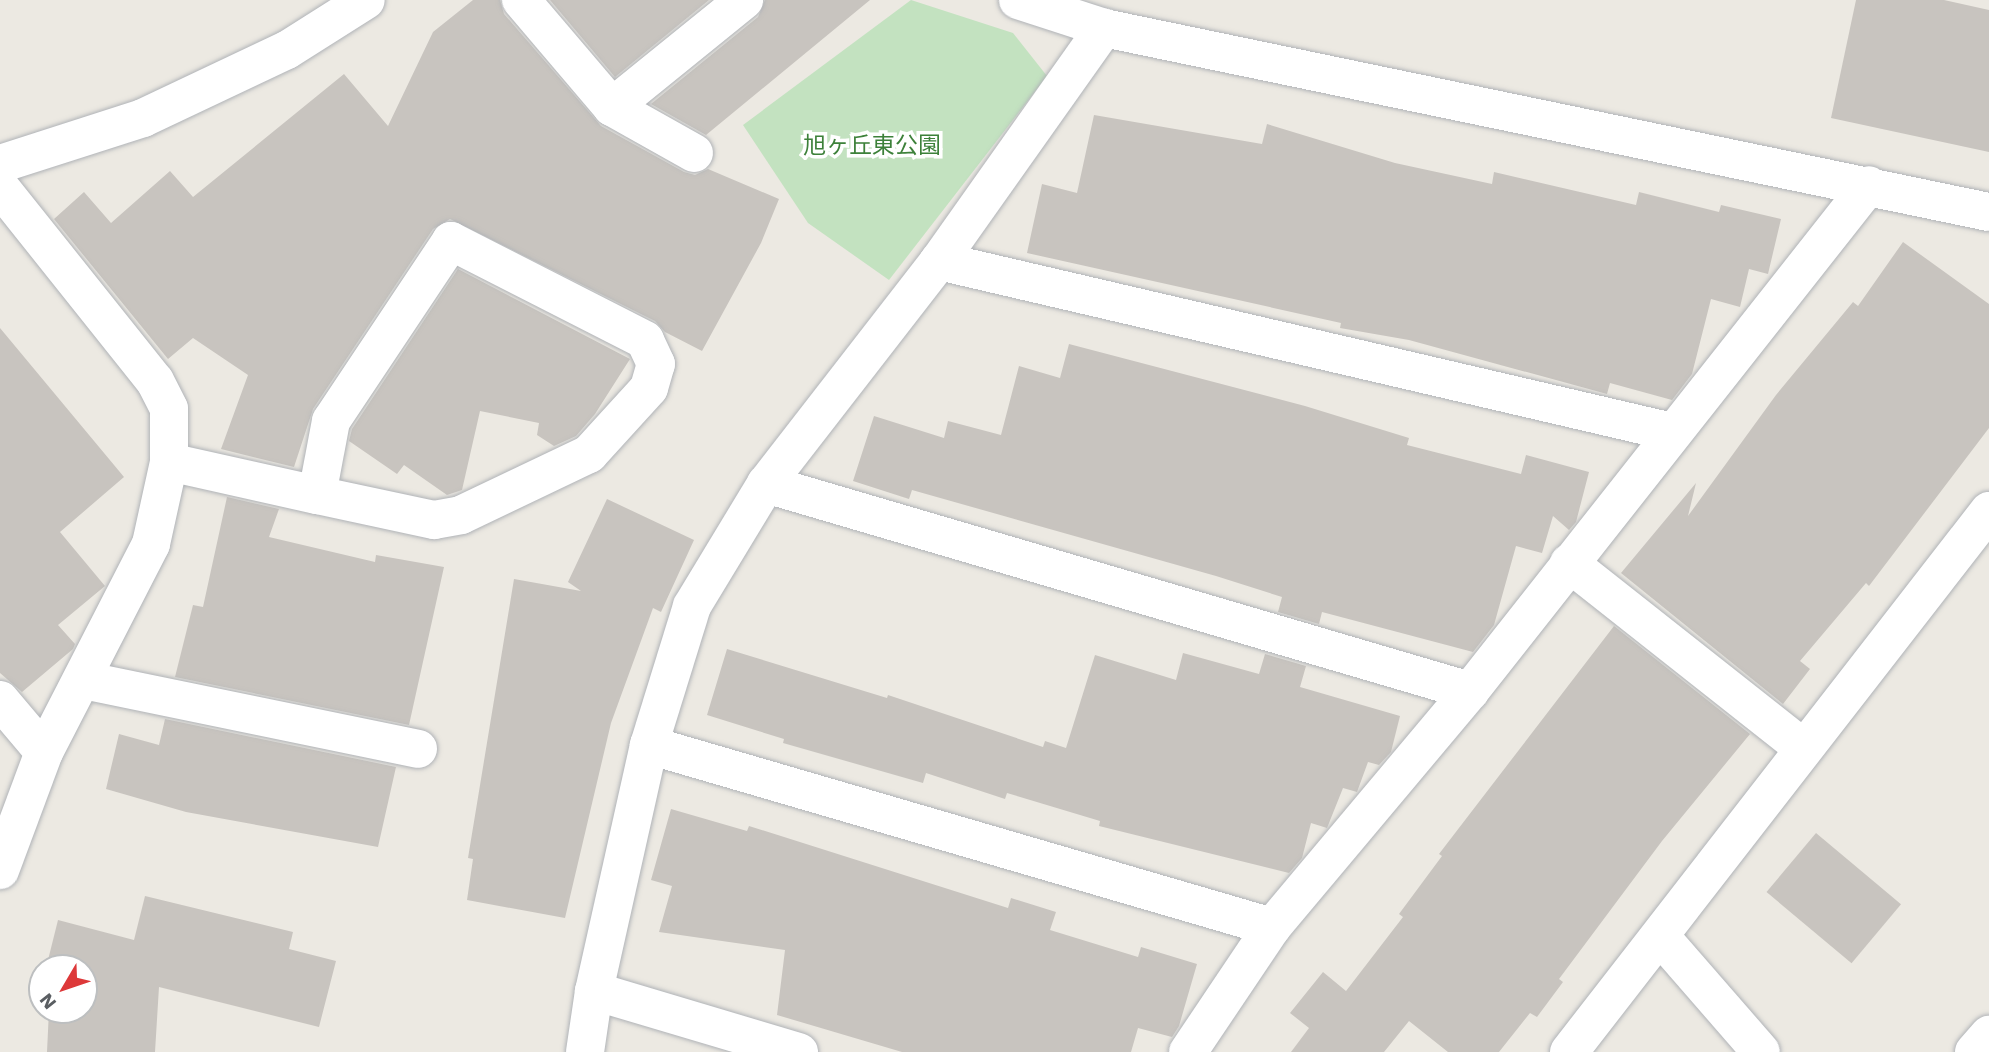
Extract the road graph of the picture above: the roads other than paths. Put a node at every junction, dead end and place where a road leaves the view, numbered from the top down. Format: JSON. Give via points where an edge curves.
{"nodes":[{"id":1,"x":366,"y":0,"type":"edge"},
{"id":2,"x":521,"y":0,"type":"edge"},
{"id":3,"x":744,"y":0,"type":"edge"},
{"id":4,"x":1018,"y":0,"type":"edge"},
{"id":5,"x":1104,"y":28,"type":"junction"},
{"id":6,"x":612,"y":107,"type":"junction"},
{"id":7,"x":694,"y":153,"type":"dead end"},
{"id":8,"x":0,"y":164,"type":"edge"},
{"id":9,"x":1869,"y":185,"type":"junction"},
{"id":10,"x":0,"y":187,"type":"edge"},
{"id":11,"x":1989,"y":212,"type":"edge"},
{"id":12,"x":939,"y":261,"type":"junction"},
{"id":13,"x":1672,"y":432,"type":"junction"},
{"id":14,"x":169,"y":462,"type":"junction"},
{"id":15,"x":766,"y":484,"type":"junction"},
{"id":16,"x":317,"y":495,"type":"junction"},
{"id":17,"x":1989,"y":511,"type":"edge"},
{"id":18,"x":1569,"y":563,"type":"junction"},
{"id":19,"x":83,"y":680,"type":"junction"},
{"id":20,"x":1470,"y":691,"type":"junction"},
{"id":21,"x":0,"y":700,"type":"edge"},
{"id":22,"x":649,"y":745,"type":"junction"},
{"id":23,"x":1803,"y":748,"type":"junction"},
{"id":24,"x":418,"y":749,"type":"dead end"},
{"id":25,"x":44,"y":752,"type":"junction"},
{"id":26,"x":0,"y":870,"type":"edge"},
{"id":27,"x":1272,"y":927,"type":"junction"},
{"id":28,"x":1661,"y":937,"type":"junction"},
{"id":29,"x":594,"y":991,"type":"junction"},
{"id":30,"x":1989,"y":1035,"type":"edge"},
{"id":31,"x":1757,"y":1050,"type":"edge"},
{"id":32,"x":585,"y":1052,"type":"edge"},
{"id":33,"x":799,"y":1052,"type":"edge"},
{"id":34,"x":1188,"y":1052,"type":"edge"},
{"id":35,"x":1569,"y":1052,"type":"edge"},
{"id":36,"x":1974,"y":1052,"type":"edge"}],
"edges":[{"from":1,"to":8,"type":"street","via":[[287,50],[143,118]]},
{"from":2,"to":6,"type":"street"},
{"from":3,"to":6,"type":"street"},
{"from":4,"to":5,"type":"street"},
{"from":5,"to":9,"type":"street"},
{"from":5,"to":12,"type":"street"},
{"from":6,"to":7,"type":"street"},
{"from":9,"to":11,"type":"street"},
{"from":9,"to":13,"type":"street"},
{"from":10,"to":14,"type":"street","via":[[155,381],[169,409]]},
{"from":12,"to":13,"type":"street"},
{"from":12,"to":15,"type":"street"},
{"from":13,"to":18,"type":"street"},
{"from":14,"to":16,"type":"street"},
{"from":14,"to":19,"type":"street","via":[[151,544]]},
{"from":15,"to":20,"type":"street"},
{"from":15,"to":22,"type":"street","via":[[692,606]]},
{"from":16,"to":16,"type":"street","via":[[434,520],[461,514],[589,454],[649,388],[656,364],[645,340],[452,241],[331,421]]},
{"from":17,"to":23,"type":"street"},
{"from":18,"to":20,"type":"street"},
{"from":18,"to":23,"type":"street"},
{"from":19,"to":24,"type":"street"},
{"from":19,"to":25,"type":"street"},
{"from":20,"to":27,"type":"street"},
{"from":21,"to":25,"type":"street"},
{"from":22,"to":27,"type":"street"},
{"from":22,"to":29,"type":"street"},
{"from":23,"to":28,"type":"street"},
{"from":25,"to":26,"type":"street"},
{"from":27,"to":34,"type":"street"},
{"from":28,"to":31,"type":"street"},
{"from":28,"to":35,"type":"street"},
{"from":29,"to":32,"type":"street"},
{"from":29,"to":33,"type":"street"},
{"from":30,"to":36,"type":"street"}]}
